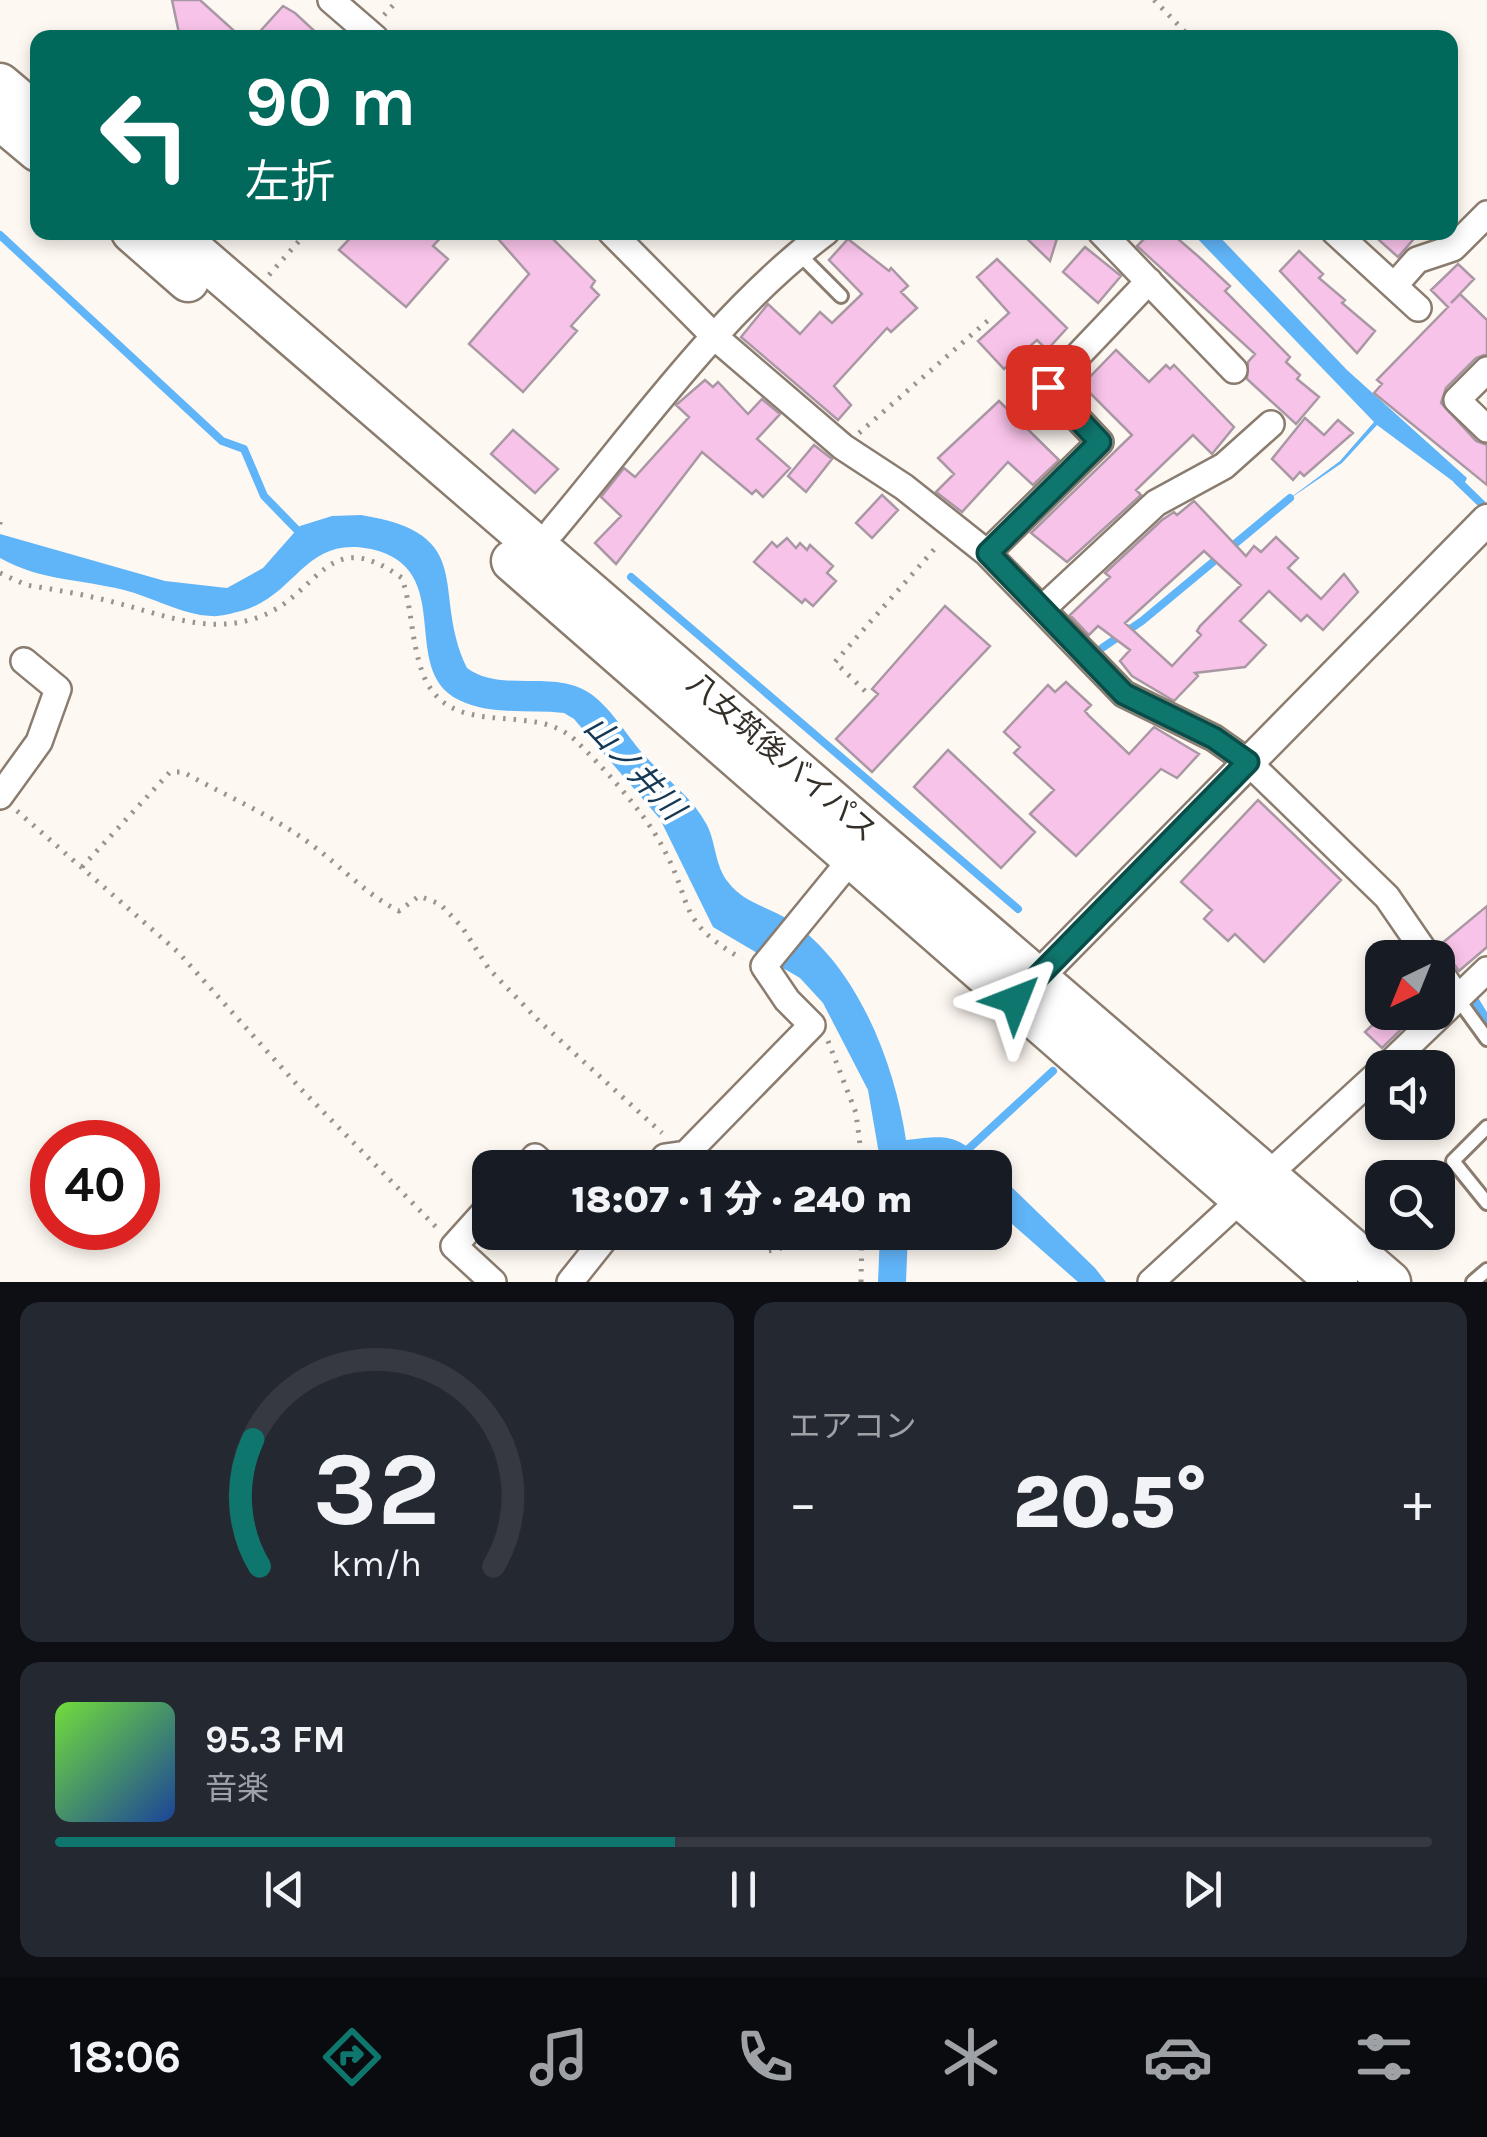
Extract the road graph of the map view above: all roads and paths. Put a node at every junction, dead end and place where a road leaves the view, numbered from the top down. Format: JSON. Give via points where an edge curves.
{"nodes":[{"id":1,"x":331,"y":0,"type":"edge"},
{"id":2,"x":1154,"y":0,"type":"edge"},
{"id":3,"x":366,"y":30,"type":"edge"},
{"id":4,"x":1182,"y":30,"type":"edge"},
{"id":5,"x":0,"y":84,"type":"edge"},
{"id":6,"x":30,"y":109,"type":"edge"},
{"id":7,"x":0,"y":119,"type":"edge"},
{"id":8,"x":30,"y":144,"type":"edge"},
{"id":9,"x":1487,"y":214,"type":"edge"},
{"id":10,"x":141,"y":240,"type":"edge"},
{"id":11,"x":181,"y":240,"type":"edge"},
{"id":12,"x":300,"y":240,"type":"edge"},
{"id":13,"x":619,"y":240,"type":"edge"},
{"id":14,"x":816,"y":240,"type":"edge"},
{"id":15,"x":1110,"y":240,"type":"edge"},
{"id":16,"x":1344,"y":240,"type":"edge"},
{"id":17,"x":798,"y":254,"type":"junction"},
{"id":18,"x":264,"y":280,"type":"dead end"},
{"id":19,"x":1149,"y":282,"type":"junction"},
{"id":20,"x":1394,"y":286,"type":"junction"},
{"id":21,"x":841,"y":296,"type":"dead end"},
{"id":22,"x":1418,"y":308,"type":"dead end"},
{"id":23,"x":992,"y":316,"type":"dead end"},
{"id":24,"x":716,"y":338,"type":"junction"},
{"id":25,"x":1234,"y":370,"type":"dead end"},
{"id":26,"x":1487,"y":370,"type":"edge"},
{"id":27,"x":1272,"y":424,"type":"dead end"},
{"id":28,"x":1487,"y":429,"type":"edge"},
{"id":29,"x":843,"y":448,"type":"junction"},
{"id":30,"x":1487,"y":520,"type":"edge"},
{"id":31,"x":954,"y":528,"type":"junction"},
{"id":32,"x":553,"y":530,"type":"dead end"},
{"id":33,"x":988,"y":553,"type":"junction"},
{"id":34,"x":0,"y":573,"type":"edge"},
{"id":35,"x":1042,"y":609,"type":"junction"},
{"id":36,"x":24,"y":662,"type":"dead end"},
{"id":37,"x":865,"y":691,"type":"dead end"},
{"id":38,"x":1248,"y":762,"type":"junction"},
{"id":39,"x":1,"y":799,"type":"edge"},
{"id":40,"x":82,"y":867,"type":"junction"},
{"id":41,"x":840,"y":873,"type":"dead end"},
{"id":42,"x":1416,"y":940,"type":"edge"},
{"id":43,"x":764,"y":966,"type":"junction"},
{"id":44,"x":1487,"y":970,"type":"edge"},
{"id":45,"x":1027,"y":988,"type":"junction"},
{"id":46,"x":1455,"y":995,"type":"edge"},
{"id":47,"x":1458,"y":999,"type":"junction"},
{"id":48,"x":812,"y":1025,"type":"junction"},
{"id":49,"x":1487,"y":1039,"type":"edge"},
{"id":50,"x":1403,"y":1050,"type":"edge"},
{"id":51,"x":1365,"y":1086,"type":"edge"},
{"id":52,"x":1487,"y":1127,"type":"edge"},
{"id":53,"x":682,"y":1150,"type":"edge"},
{"id":54,"x":690,"y":1150,"type":"edge"},
{"id":55,"x":861,"y":1150,"type":"edge"},
{"id":56,"x":1257,"y":1186,"type":"junction"},
{"id":57,"x":1487,"y":1204,"type":"edge"},
{"id":58,"x":472,"y":1226,"type":"edge"},
{"id":59,"x":454,"y":1246,"type":"junction"},
{"id":60,"x":598,"y":1250,"type":"edge"},
{"id":61,"x":862,"y":1250,"type":"edge"},
{"id":62,"x":1487,"y":1270,"type":"edge"},
{"id":63,"x":579,"y":1279,"type":"edge"},
{"id":64,"x":494,"y":1282,"type":"edge"},
{"id":65,"x":861,"y":1282,"type":"edge"},
{"id":66,"x":1151,"y":1282,"type":"edge"},
{"id":67,"x":1337,"y":1282,"type":"edge"},
{"id":68,"x":1390,"y":1282,"type":"edge"},
{"id":69,"x":1473,"y":1282,"type":"edge"}],
"edges":[{"from":1,"to":3,"type":"street"},
{"from":2,"to":4,"type":"path"},
{"from":5,"to":6,"type":"highway"},
{"from":7,"to":8,"type":"highway"},
{"from":9,"to":20,"type":"street","via":[[1453,248],[1417,260]]},
{"from":10,"to":45,"type":"highway","name":"八女筑後バイパス"},
{"from":11,"to":45,"type":"highway","name":"八女筑後バイパス"},
{"from":12,"to":18,"type":"path"},
{"from":13,"to":24,"type":"street"},
{"from":14,"to":17,"type":"street"},
{"from":15,"to":19,"type":"street"},
{"from":16,"to":20,"type":"street"},
{"from":17,"to":21,"type":"lane"},
{"from":17,"to":24,"type":"street"},
{"from":19,"to":25,"type":"street"},
{"from":19,"to":33,"type":"street","via":[[1048,387],[1100,442]]},
{"from":20,"to":22,"type":"street"},
{"from":23,"to":29,"type":"path"},
{"from":24,"to":29,"type":"street"},
{"from":24,"to":32,"type":"street"},
{"from":26,"to":28,"type":"street","via":[[1457,400]]},
{"from":27,"to":35,"type":"street","via":[[1224,466],[1156,503]]},
{"from":29,"to":31,"type":"street"},
{"from":30,"to":38,"type":"street"},
{"from":31,"to":33,"type":"street"},
{"from":31,"to":37,"type":"path","via":[[835,662]]},
{"from":33,"to":35,"type":"street"},
{"from":34,"to":43,"type":"path","via":[[26,585],[220,626],[260,617],[289,601],[332,562],[356,556],[380,562],[402,578],[418,661],[438,696],[480,718],[556,726],[574,740],[662,845],[700,932]]},
{"from":35,"to":38,"type":"street","via":[[1124,694]]},
{"from":36,"to":39,"type":"street","via":[[58,689],[40,742]]},
{"from":38,"to":42,"type":"street","via":[[1387,898]]},
{"from":38,"to":45,"type":"street"},
{"from":39,"to":40,"type":"path"},
{"from":40,"to":53,"type":"path","via":[[170,772],[183,772],[273,818],[376,900],[399,911],[418,896],[440,904],[538,1021]]},
{"from":40,"to":59,"type":"path","via":[[178,952]]},
{"from":41,"to":43,"type":"street"},
{"from":43,"to":48,"type":"street"},
{"from":44,"to":47,"type":"street"},
{"from":45,"to":56,"type":"highway","name":"八女筑後バイパス"},
{"from":46,"to":47,"type":"street"},
{"from":47,"to":49,"type":"lane"},
{"from":47,"to":50,"type":"street"},
{"from":48,"to":54,"type":"street"},
{"from":48,"to":55,"type":"path","via":[[834,1050]]},
{"from":51,"to":56,"type":"street"},
{"from":52,"to":57,"type":"lane","via":[[1453,1161]]},
{"from":56,"to":66,"type":"street"},
{"from":56,"to":67,"type":"highway","name":"八女筑後バイパス"},
{"from":56,"to":68,"type":"highway","name":"八女筑後バイパス"},
{"from":58,"to":59,"type":"street"},
{"from":59,"to":64,"type":"street"},
{"from":60,"to":63,"type":"street"},
{"from":61,"to":65,"type":"path"},
{"from":62,"to":69,"type":"lane"}]}
